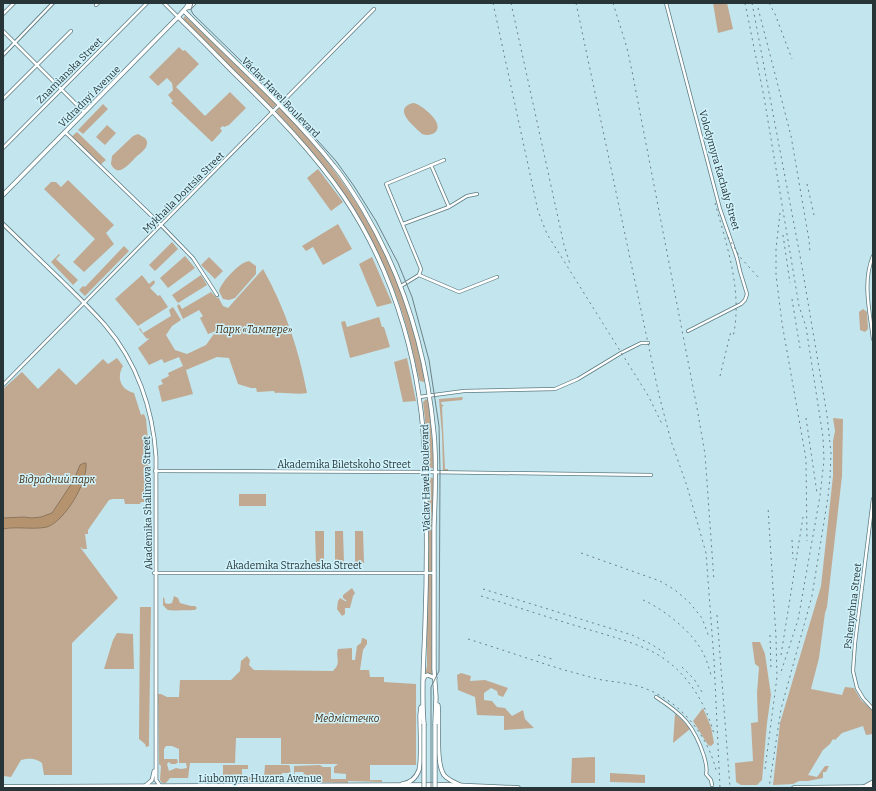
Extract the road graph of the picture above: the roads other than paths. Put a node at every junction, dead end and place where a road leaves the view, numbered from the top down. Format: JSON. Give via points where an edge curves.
{"nodes":[{"id":1,"x":14,"y":3,"type":"edge"},
{"id":2,"x":53,"y":3,"type":"edge"},
{"id":3,"x":147,"y":3,"type":"edge"},
{"id":4,"x":164,"y":3,"type":"edge"},
{"id":5,"x":188,"y":3,"type":"edge"},
{"id":6,"x":194,"y":3,"type":"edge"},
{"id":7,"x":666,"y":3,"type":"edge"},
{"id":8,"x":374,"y":9,"type":"dead end"},
{"id":9,"x":185,"y":10,"type":"junction"},
{"id":10,"x":3,"y":14,"type":"edge"},
{"id":11,"x":178,"y":17,"type":"junction"},
{"id":12,"x":3,"y":31,"type":"edge"},
{"id":13,"x":71,"y":31,"type":"dead end"},
{"id":14,"x":15,"y":43,"type":"junction"},
{"id":15,"x":3,"y":55,"type":"edge"},
{"id":16,"x":37,"y":65,"type":"junction"},
{"id":17,"x":61,"y":89,"type":"junction"},
{"id":18,"x":3,"y":99,"type":"edge"},
{"id":19,"x":280,"y":105,"type":"junction"},
{"id":20,"x":84,"y":112,"type":"junction"},
{"id":21,"x":273,"y":112,"type":"junction"},
{"id":22,"x":65,"y":132,"type":"junction"},
{"id":23,"x":3,"y":148,"type":"edge"},
{"id":24,"x":444,"y":160,"type":"dead end"},
{"id":25,"x":431,"y":165,"type":"junction"},
{"id":26,"x":476,"y":194,"type":"dead end"},
{"id":27,"x":3,"y":195,"type":"edge"},
{"id":28,"x":450,"y":207,"type":"junction"},
{"id":29,"x":403,"y":224,"type":"junction"},
{"id":30,"x":3,"y":225,"type":"edge"},
{"id":31,"x":161,"y":225,"type":"junction"},
{"id":32,"x":873,"y":256,"type":"edge"},
{"id":33,"x":419,"y":275,"type":"junction"},
{"id":34,"x":498,"y":277,"type":"dead end"},
{"id":35,"x":401,"y":286,"type":"junction"},
{"id":36,"x":217,"y":295,"type":"dead end"},
{"id":37,"x":83,"y":304,"type":"junction"},
{"id":38,"x":688,"y":331,"type":"dead end"},
{"id":39,"x":873,"y":339,"type":"edge"},
{"id":40,"x":648,"y":343,"type":"dead end"},
{"id":41,"x":3,"y":385,"type":"edge"},
{"id":42,"x":430,"y":395,"type":"junction"},
{"id":43,"x":419,"y":397,"type":"junction"},
{"id":44,"x":155,"y":471,"type":"junction"},
{"id":45,"x":425,"y":472,"type":"junction"},
{"id":46,"x":435,"y":472,"type":"junction"},
{"id":47,"x":651,"y":475,"type":"dead end"},
{"id":48,"x":873,"y":499,"type":"edge"},
{"id":49,"x":155,"y":573,"type":"junction"},
{"id":50,"x":425,"y":573,"type":"junction"},
{"id":51,"x":434,"y":573,"type":"junction"},
{"id":52,"x":434,"y":678,"type":"junction"},
{"id":53,"x":422,"y":681,"type":"junction"},
{"id":54,"x":436,"y":697,"type":"junction"},
{"id":55,"x":656,"y":697,"type":"dead end"},
{"id":56,"x":422,"y":702,"type":"junction"},
{"id":57,"x":873,"y":709,"type":"edge"},
{"id":58,"x":873,"y":782,"type":"edge"},
{"id":59,"x":395,"y":785,"type":"junction"},
{"id":60,"x":146,"y":786,"type":"junction"},
{"id":61,"x":465,"y":786,"type":"junction"},
{"id":62,"x":712,"y":786,"type":"dead end"},
{"id":63,"x":3,"y":787,"type":"edge"},
{"id":64,"x":161,"y":787,"type":"junction"},
{"id":65,"x":864,"y":787,"type":"junction"},
{"id":66,"x":873,"y":787,"type":"edge"},
{"id":67,"x":424,"y":788,"type":"edge"},
{"id":68,"x":435,"y":788,"type":"edge"},
{"id":69,"x":518,"y":788,"type":"edge"},
{"id":70,"x":794,"y":788,"type":"edge"}],
"edges":[{"from":1,"to":10,"type":"street"},
{"from":2,"to":14,"type":"street"},
{"from":3,"to":17,"type":"street","name":"Znamianska Street"},
{"from":4,"to":11,"type":"street"},
{"from":5,"to":9,"type":"main road","name":"Vidradnyi Avenue"},
{"from":6,"to":9,"type":"main road","name":"Vidradnyi Avenue"},
{"from":7,"to":38,"type":"street","name":"Volodymyra Kachaly Street","via":[[720,209],[747,294],[741,304]]},
{"from":8,"to":19,"type":"street","name":"Mykhaila Dontsia Street"},
{"from":9,"to":11,"type":"main road","name":"Vidradnyi Avenue"},
{"from":9,"to":19,"type":"main road","name":"Václav Havel Boulevard"},
{"from":11,"to":20,"type":"main road","name":"Vidradnyi Avenue"},
{"from":11,"to":21,"type":"main road","name":"Václav Havel Boulevard"},
{"from":12,"to":14,"type":"street"},
{"from":13,"to":16,"type":"street"},
{"from":14,"to":15,"type":"street"},
{"from":14,"to":16,"type":"street"},
{"from":16,"to":17,"type":"street"},
{"from":16,"to":18,"type":"street"},
{"from":17,"to":20,"type":"street"},
{"from":17,"to":23,"type":"street","name":"Znamianska Street"},
{"from":19,"to":21,"type":"street","name":"Mykhaila Dontsia Street"},
{"from":19,"to":35,"type":"main road","name":"Václav Havel Boulevard","via":[[335,166],[373,226]]},
{"from":20,"to":22,"type":"main road","name":"Vidradnyi Avenue"},
{"from":21,"to":31,"type":"street","name":"Mykhaila Dontsia Street"},
{"from":21,"to":43,"type":"main road","name":"Václav Havel Boulevard","via":[[297,136],[344,198],[375,251],[395,300],[409,345]]},
{"from":22,"to":27,"type":"main road","name":"Vidradnyi Avenue"},
{"from":22,"to":31,"type":"street"},
{"from":24,"to":25,"type":"street"},
{"from":25,"to":28,"type":"street"},
{"from":25,"to":29,"type":"street","via":[[386,184]]},
{"from":26,"to":28,"type":"street","via":[[467,196]]},
{"from":28,"to":29,"type":"street"},
{"from":29,"to":33,"type":"street","via":[[421,270]]},
{"from":30,"to":37,"type":"street","name":"Akademika Shalimova Street"},
{"from":31,"to":36,"type":"street","via":[[193,258]]},
{"from":31,"to":37,"type":"street","name":"Mykhaila Dontsia Street"},
{"from":32,"to":39,"type":"street","via":[[867,280]]},
{"from":33,"to":34,"type":"street","via":[[459,292]]},
{"from":33,"to":35,"type":"street"},
{"from":35,"to":42,"type":"main road","name":"Václav Havel Boulevard","via":[[419,342]]},
{"from":37,"to":41,"type":"street","name":"Mykhaila Dontsia Street"},
{"from":37,"to":44,"type":"street","name":"Akademika Shalimova Street","via":[[115,338],[141,386],[155,441]]},
{"from":40,"to":42,"type":"street","via":[[641,343],[555,389],[464,391]]},
{"from":42,"to":43,"type":"street"},
{"from":42,"to":46,"type":"main road","name":"Václav Havel Boulevard"},
{"from":43,"to":45,"type":"main road","name":"Václav Havel Boulevard"},
{"from":44,"to":45,"type":"street","name":"Akademika Biletskoho Street"},
{"from":44,"to":49,"type":"street","name":"Akademika Shalimova Street"},
{"from":45,"to":46,"type":"street","name":"Akademika Biletskoho Street"},
{"from":45,"to":50,"type":"main road","name":"Václav Havel Boulevard"},
{"from":46,"to":47,"type":"street","name":"Akademika Biletskoho Street"},
{"from":46,"to":51,"type":"main road","name":"Václav Havel Boulevard"},
{"from":48,"to":57,"type":"street","name":"Pshenychna Street","via":[[853,672],[857,688]]},
{"from":49,"to":50,"type":"street","name":"Akademika Strazheska Street"},
{"from":49,"to":60,"type":"street","name":"Akademika Shalimova Street","via":[[154,772],[152,780]]},
{"from":49,"to":64,"type":"street","name":"Akademika Shalimova Street","via":[[156,780]]},
{"from":50,"to":51,"type":"street","name":"Akademika Strazheska Street"},
{"from":50,"to":53,"type":"main road","name":"Václav Havel Boulevard"},
{"from":51,"to":52,"type":"main road","name":"Václav Havel Boulevard"},
{"from":52,"to":53,"type":"main road","via":[[427,675]]},
{"from":52,"to":54,"type":"main road","name":"Václav Havel Boulevard"},
{"from":53,"to":56,"type":"main road","name":"Václav Havel Boulevard"},
{"from":54,"to":61,"type":"main road","via":[[442,770],[449,779]]},
{"from":54,"to":68,"type":"main road","name":"Václav Havel Boulevard","bridge":true},
{"from":55,"to":62,"type":"street","via":[[676,710],[691,726],[700,742],[706,774]]},
{"from":56,"to":59,"type":"main road","via":[[420,768],[411,781]]},
{"from":56,"to":67,"type":"main road","name":"Václav Havel Boulevard","bridge":true},
{"from":58,"to":65,"type":"main road"},
{"from":59,"to":61,"type":"main road","name":"Liubomyra Huzara Avenue"},
{"from":59,"to":64,"type":"main road","name":"Liubomyra Huzara Avenue"},
{"from":60,"to":63,"type":"main road","name":"Liubomyra Huzara Avenue"},
{"from":60,"to":64,"type":"main road","name":"Liubomyra Huzara Avenue"},
{"from":61,"to":69,"type":"main road","name":"Liubomyra Huzara Avenue"},
{"from":65,"to":66,"type":"main road"},
{"from":65,"to":70,"type":"main road"}]}
